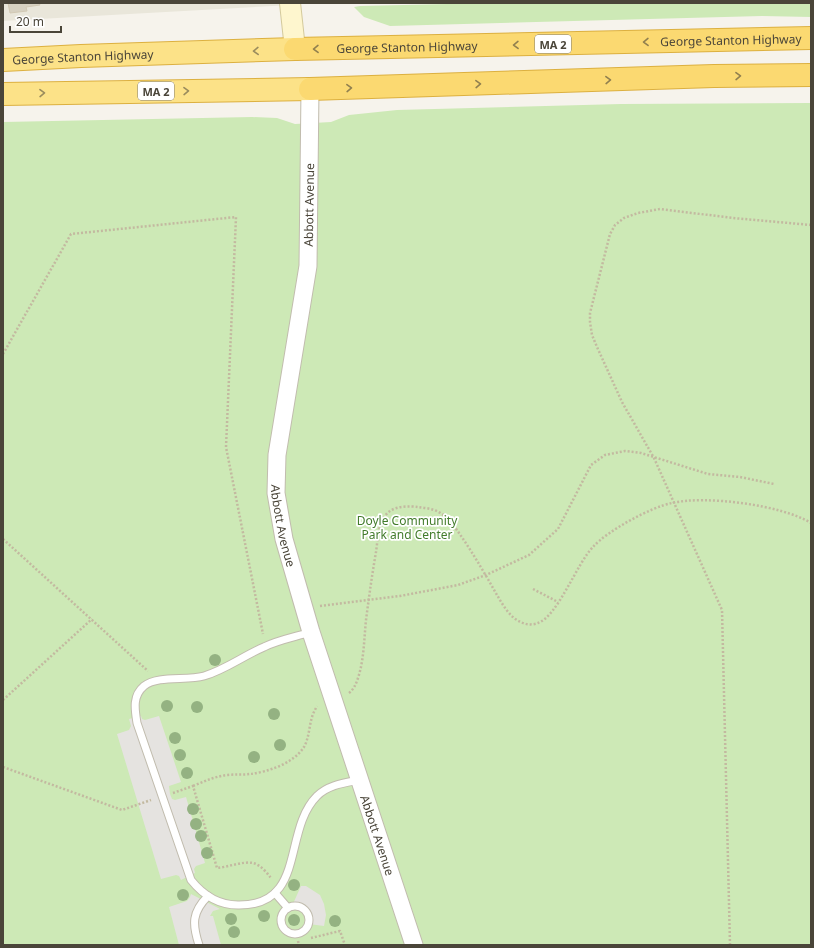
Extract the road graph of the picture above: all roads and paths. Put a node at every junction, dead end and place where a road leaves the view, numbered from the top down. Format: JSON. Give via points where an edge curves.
{"nodes":[{"id":1,"x":290,"y":3,"type":"edge"},
{"id":2,"x":811,"y":38,"type":"edge"},
{"id":3,"x":295,"y":50,"type":"junction"},
{"id":4,"x":3,"y":60,"type":"edge"},
{"id":5,"x":811,"y":75,"type":"edge"},
{"id":6,"x":310,"y":89,"type":"junction"},
{"id":7,"x":3,"y":94,"type":"edge"},
{"id":8,"x":811,"y":225,"type":"edge"},
{"id":9,"x":3,"y":354,"type":"edge"},
{"id":10,"x":654,"y":458,"type":"junction"},
{"id":11,"x":774,"y":484,"type":"dead end"},
{"id":12,"x":674,"y":502,"type":"junction"},
{"id":13,"x":811,"y":523,"type":"edge"},
{"id":14,"x":3,"y":539,"type":"edge"},
{"id":15,"x":486,"y":576,"type":"junction"},
{"id":16,"x":533,"y":589,"type":"dead end"},
{"id":17,"x":368,"y":600,"type":"junction"},
{"id":18,"x":558,"y":602,"type":"junction"},
{"id":19,"x":304,"y":608,"type":"junction"},
{"id":20,"x":92,"y":619,"type":"junction"},
{"id":21,"x":311,"y":632,"type":"junction"},
{"id":22,"x":265,"y":646,"type":"junction"},
{"id":23,"x":159,"y":680,"type":"junction"},
{"id":24,"x":345,"y":696,"type":"dead end"},
{"id":25,"x":3,"y":700,"type":"edge"},
{"id":26,"x":318,"y":704,"type":"dead end"},
{"id":27,"x":3,"y":767,"type":"edge"},
{"id":28,"x":360,"y":780,"type":"junction"},
{"id":29,"x":193,"y":786,"type":"junction"},
{"id":30,"x":162,"y":796,"type":"junction"},
{"id":31,"x":274,"y":881,"type":"dead end"},
{"id":32,"x":275,"y":892,"type":"junction"},
{"id":33,"x":208,"y":896,"type":"junction"},
{"id":34,"x":288,"y":908,"type":"junction"},
{"id":35,"x":311,"y":938,"type":"dead end"},
{"id":36,"x":298,"y":941,"type":"dead end"},
{"id":37,"x":200,"y":945,"type":"edge"},
{"id":38,"x":299,"y":945,"type":"edge"},
{"id":39,"x":345,"y":945,"type":"edge"},
{"id":40,"x":414,"y":945,"type":"edge"},
{"id":41,"x":730,"y":945,"type":"edge"}],
"edges":[{"from":1,"to":3,"type":"main road"},
{"from":2,"to":3,"type":"highway","name":"George Stanton Highway","number":"MA 2","one_way":true},
{"from":3,"to":4,"type":"highway","name":"George Stanton Highway","number":"MA 2","one_way":true},
{"from":6,"to":5,"type":"highway","number":"MA 2","one_way":true},
{"from":7,"to":6,"type":"highway","number":"MA 2","one_way":true},
{"from":6,"to":19,"type":"street","name":"Abbott Avenue","via":[[308,266],[277,455],[276,493],[284,539]]},
{"from":8,"to":10,"type":"path","via":[[660,209],[638,212],[615,225],[610,234],[590,313],[592,335],[622,402]]},
{"from":9,"to":22,"type":"path","via":[[71,234],[236,217],[226,447]]},
{"from":10,"to":11,"type":"path","via":[[708,474]]},
{"from":10,"to":12,"type":"path"},
{"from":10,"to":15,"type":"path","via":[[625,451],[605,455],[591,465],[558,529],[529,554]]},
{"from":12,"to":13,"type":"path","via":[[733,502],[786,512]]},
{"from":12,"to":18,"type":"path","via":[[645,513],[601,539],[585,556]]},
{"from":12,"to":41,"type":"path","via":[[722,610]]},
{"from":14,"to":20,"type":"path"},
{"from":15,"to":17,"type":"path","via":[[458,585]]},
{"from":15,"to":17,"type":"path","via":[[460,535],[442,514],[413,506],[399,508],[390,511],[383,518]]},
{"from":15,"to":18,"type":"path","via":[[505,608],[520,622],[533,624],[544,620]]},
{"from":16,"to":18,"type":"path"},
{"from":17,"to":19,"type":"path"},
{"from":17,"to":24,"type":"path","via":[[358,680],[353,690]]},
{"from":19,"to":21,"type":"street","name":"Abbott Avenue"},
{"from":20,"to":23,"type":"path"},
{"from":20,"to":25,"type":"path"},
{"from":21,"to":22,"type":"lane"},
{"from":21,"to":28,"type":"street","name":"Abbott Avenue"},
{"from":22,"to":23,"type":"lane","via":[[218,672],[203,677]]},
{"from":23,"to":30,"type":"lane","via":[[141,690],[135,702],[135,711]]},
{"from":26,"to":29,"type":"path","via":[[312,716],[309,734],[297,755],[267,770],[211,778]]},
{"from":27,"to":30,"type":"path","via":[[122,810]]},
{"from":28,"to":32,"type":"lane","via":[[326,789],[309,806],[302,818],[286,878]]},
{"from":28,"to":40,"type":"street","name":"Abbott Avenue"},
{"from":29,"to":30,"type":"path"},
{"from":29,"to":31,"type":"path","via":[[217,868],[254,863]]},
{"from":30,"to":33,"type":"lane","via":[[191,880]]},
{"from":32,"to":33,"type":"lane","via":[[246,905],[220,902]]},
{"from":32,"to":34,"type":"lane"},
{"from":33,"to":37,"type":"lane","via":[[195,914],[194,925]]},
{"from":34,"to":34,"type":"lane","via":[[280,919],[283,928],[290,934],[304,932],[309,919],[305,911],[297,906]]},
{"from":35,"to":39,"type":"path","via":[[340,931]]},
{"from":36,"to":38,"type":"path"}]}
